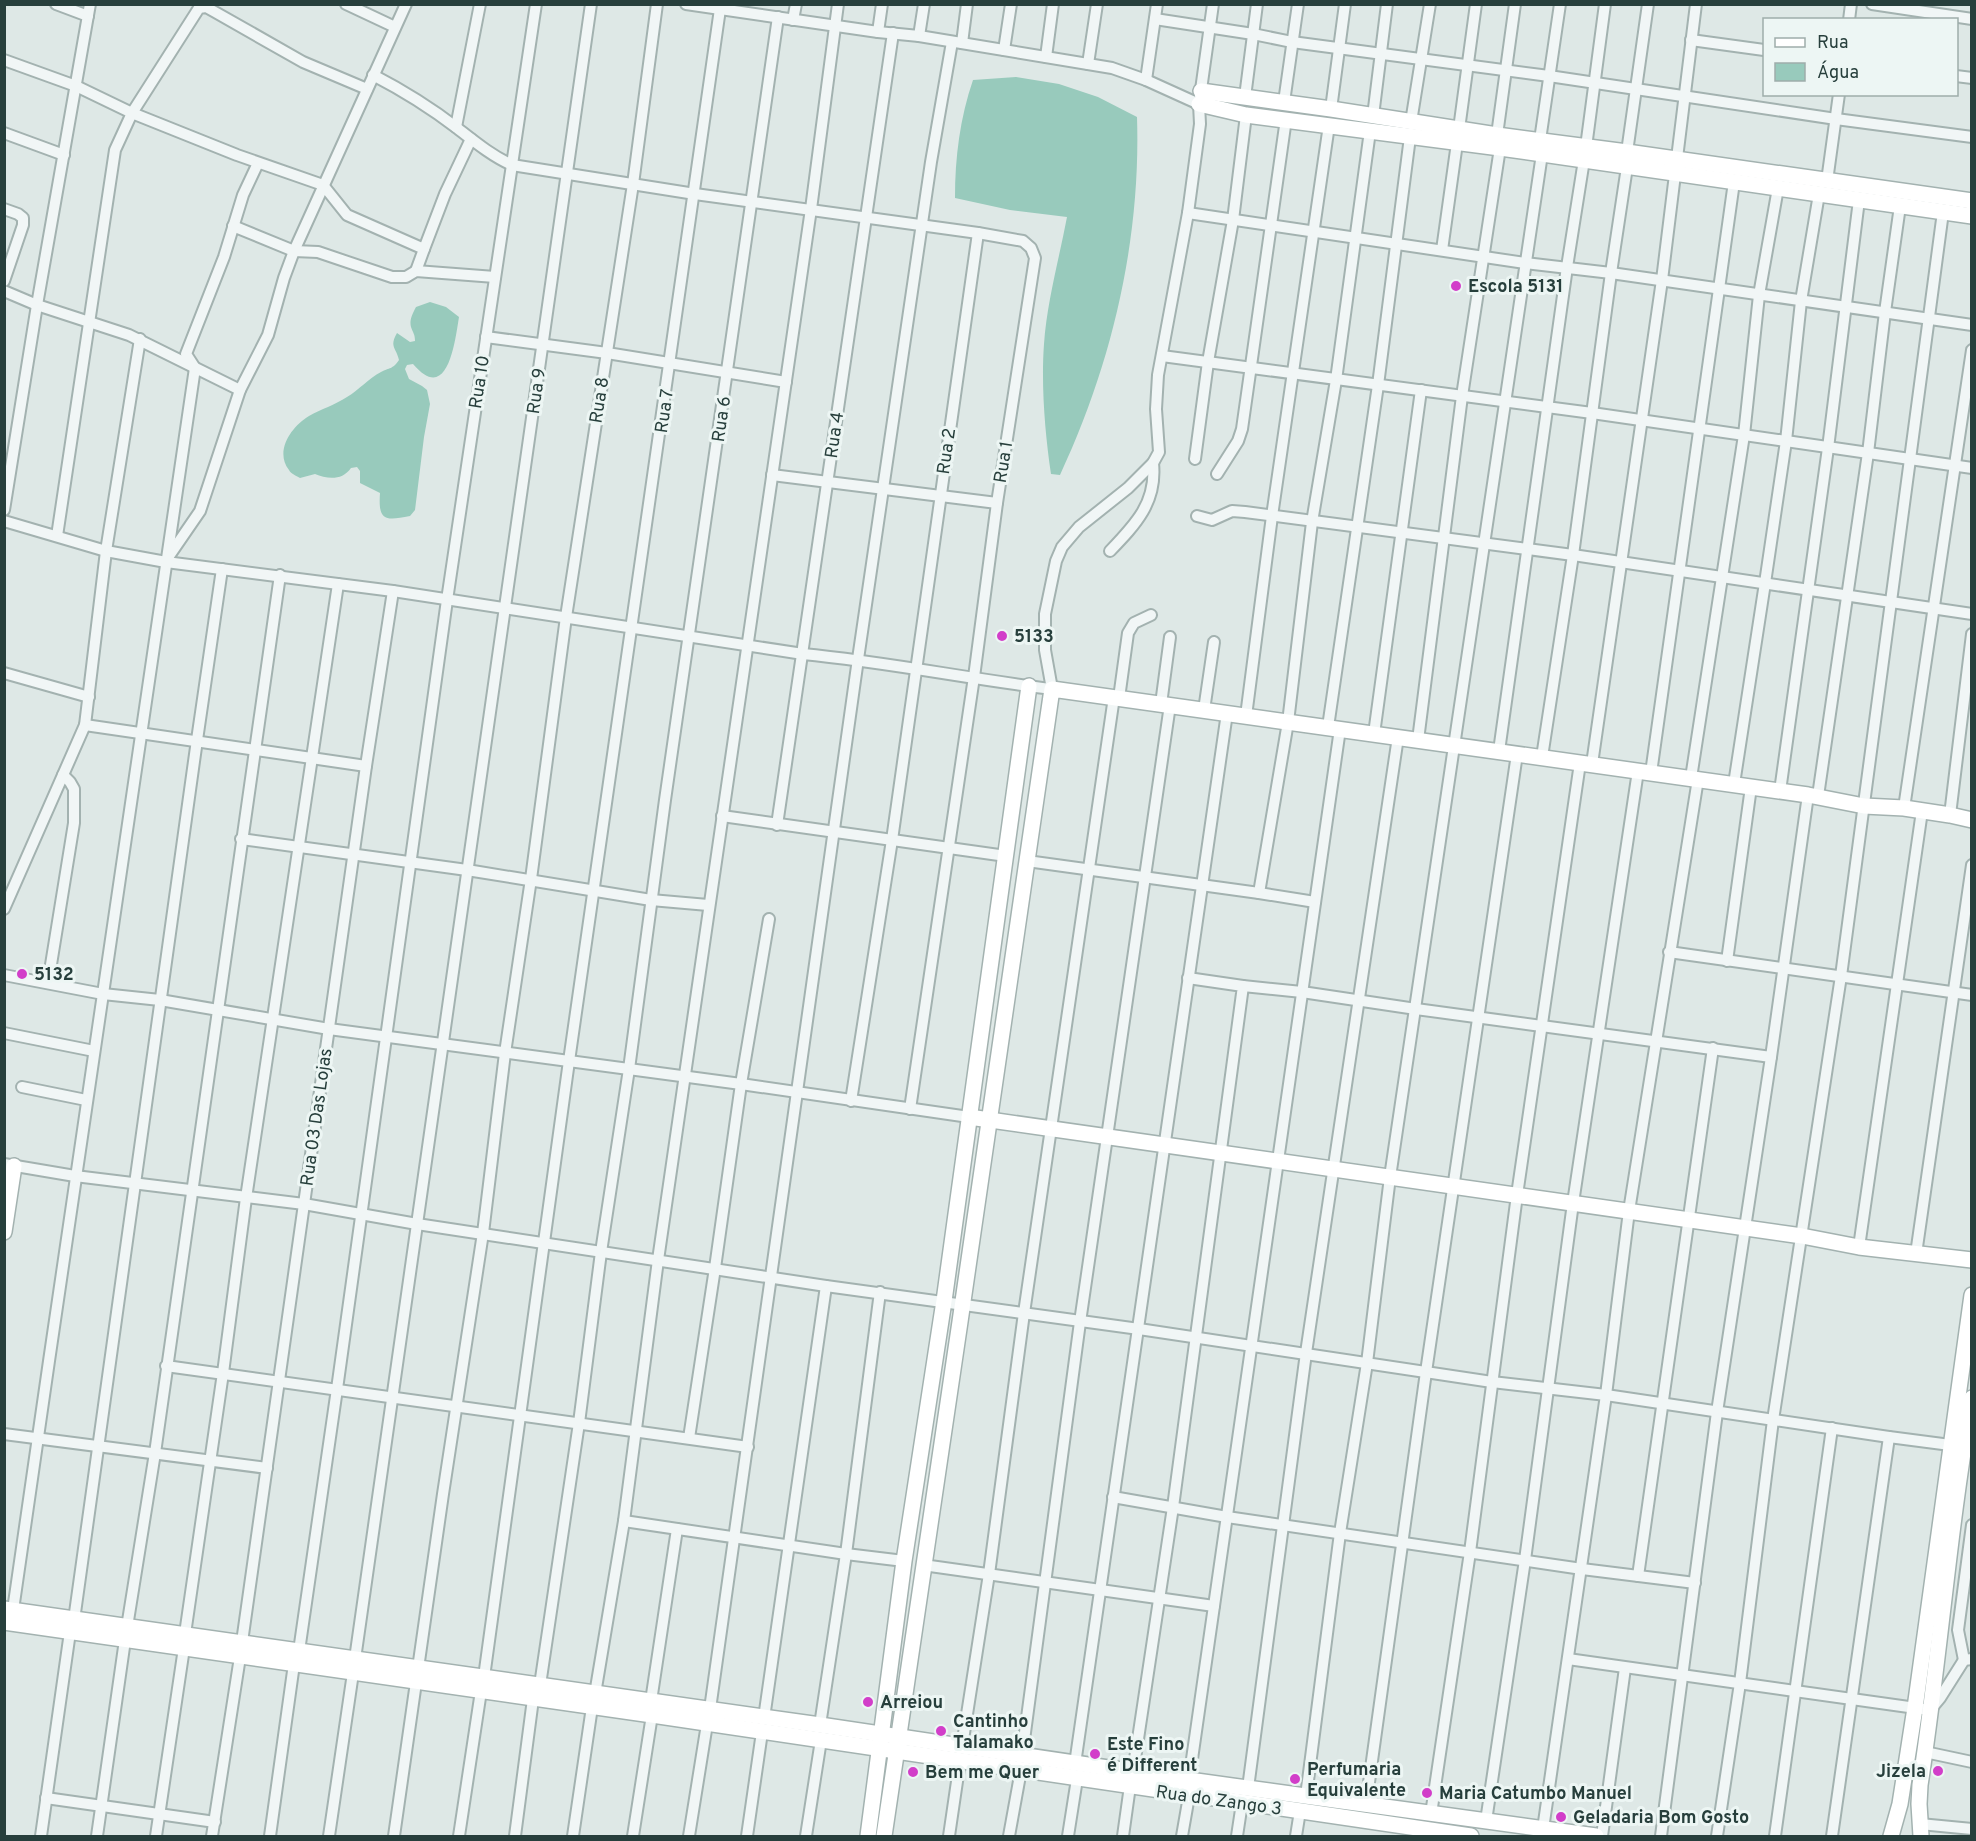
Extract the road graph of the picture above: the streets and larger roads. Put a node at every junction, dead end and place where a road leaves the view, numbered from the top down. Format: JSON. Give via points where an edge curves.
{"nodes":[{"id":1,"x":56,"y":4,"type":"edge"},
{"id":2,"x":346,"y":4,"type":"edge"},
{"id":3,"x":406,"y":4,"type":"edge"},
{"id":4,"x":480,"y":4,"type":"edge"},
{"id":5,"x":536,"y":4,"type":"edge"},
{"id":6,"x":591,"y":4,"type":"edge"},
{"id":7,"x":657,"y":4,"type":"edge"},
{"id":8,"x":686,"y":4,"type":"edge"},
{"id":9,"x":796,"y":4,"type":"edge"},
{"id":10,"x":838,"y":4,"type":"edge"},
{"id":11,"x":882,"y":4,"type":"edge"},
{"id":12,"x":924,"y":4,"type":"edge"},
{"id":13,"x":968,"y":4,"type":"edge"},
{"id":14,"x":1011,"y":4,"type":"edge"},
{"id":15,"x":1053,"y":4,"type":"edge"},
{"id":16,"x":1097,"y":4,"type":"edge"},
{"id":17,"x":1157,"y":4,"type":"edge"},
{"id":18,"x":1213,"y":4,"type":"edge"},
{"id":19,"x":1257,"y":4,"type":"edge"},
{"id":20,"x":1298,"y":4,"type":"edge"},
{"id":21,"x":1345,"y":4,"type":"edge"},
{"id":22,"x":1387,"y":4,"type":"edge"},
{"id":23,"x":1430,"y":4,"type":"edge"},
{"id":24,"x":1476,"y":4,"type":"edge"},
{"id":25,"x":1515,"y":4,"type":"edge"},
{"id":26,"x":1560,"y":4,"type":"edge"},
{"id":27,"x":1605,"y":4,"type":"edge"},
{"id":28,"x":1648,"y":4,"type":"edge"},
{"id":29,"x":1696,"y":4,"type":"edge"},
{"id":30,"x":1872,"y":4,"type":"edge"},
{"id":31,"x":705,"y":6,"type":"edge"},
{"id":32,"x":720,"y":9,"type":"junction"},
{"id":33,"x":750,"y":9,"type":"edge"},
{"id":34,"x":89,"y":10,"type":"edge"},
{"id":35,"x":778,"y":17,"type":"junction"},
{"id":36,"x":1155,"y":19,"type":"junction"},
{"id":37,"x":1971,"y":19,"type":"edge"},
{"id":38,"x":793,"y":20,"type":"junction"},
{"id":39,"x":835,"y":25,"type":"junction"},
{"id":40,"x":395,"y":27,"type":"junction"},
{"id":41,"x":1210,"y":28,"type":"junction"},
{"id":42,"x":878,"y":32,"type":"junction"},
{"id":43,"x":893,"y":33,"type":"junction"},
{"id":44,"x":1253,"y":34,"type":"junction"},
{"id":45,"x":919,"y":36,"type":"junction"},
{"id":46,"x":1691,"y":40,"type":"junction"},
{"id":47,"x":1292,"y":42,"type":"junction"},
{"id":48,"x":957,"y":43,"type":"junction"},
{"id":49,"x":1339,"y":47,"type":"junction"},
{"id":50,"x":1004,"y":50,"type":"junction"},
{"id":51,"x":1763,"y":50,"type":"edge"},
{"id":52,"x":1381,"y":53,"type":"junction"},
{"id":53,"x":1046,"y":57,"type":"junction"},
{"id":54,"x":1421,"y":58,"type":"junction"},
{"id":55,"x":4,"y":60,"type":"edge"},
{"id":56,"x":1088,"y":64,"type":"junction"},
{"id":57,"x":1468,"y":65,"type":"junction"},
{"id":58,"x":1506,"y":70,"type":"junction"},
{"id":59,"x":373,"y":75,"type":"junction"},
{"id":60,"x":1549,"y":76,"type":"junction"},
{"id":61,"x":1146,"y":80,"type":"junction"},
{"id":62,"x":1593,"y":82,"type":"junction"},
{"id":63,"x":76,"y":86,"type":"junction"},
{"id":64,"x":1635,"y":88,"type":"junction"},
{"id":65,"x":367,"y":89,"type":"junction"},
{"id":66,"x":1685,"y":96,"type":"junction"},
{"id":67,"x":1839,"y":96,"type":"edge"},
{"id":68,"x":1200,"y":97,"type":"junction"},
{"id":69,"x":1245,"y":97,"type":"junction"},
{"id":70,"x":1284,"y":102,"type":"junction"},
{"id":71,"x":1331,"y":109,"type":"junction"},
{"id":72,"x":132,"y":113,"type":"junction"},
{"id":73,"x":1246,"y":115,"type":"junction"},
{"id":74,"x":1286,"y":119,"type":"junction"},
{"id":75,"x":1836,"y":119,"type":"junction"},
{"id":76,"x":1372,"y":123,"type":"junction"},
{"id":77,"x":1329,"y":125,"type":"junction"},
{"id":78,"x":456,"y":127,"type":"junction"},
{"id":79,"x":1411,"y":129,"type":"junction"},
{"id":80,"x":4,"y":133,"type":"edge"},
{"id":81,"x":1458,"y":136,"type":"junction"},
{"id":82,"x":1971,"y":137,"type":"edge"},
{"id":83,"x":471,"y":140,"type":"junction"},
{"id":84,"x":1498,"y":142,"type":"junction"},
{"id":85,"x":1541,"y":147,"type":"junction"},
{"id":86,"x":1585,"y":153,"type":"junction"},
{"id":87,"x":63,"y":155,"type":"junction"},
{"id":88,"x":1627,"y":159,"type":"junction"},
{"id":89,"x":258,"y":163,"type":"junction"},
{"id":90,"x":512,"y":165,"type":"junction"},
{"id":91,"x":1677,"y":166,"type":"junction"},
{"id":92,"x":566,"y":174,"type":"junction"},
{"id":93,"x":1827,"y":181,"type":"junction"},
{"id":94,"x":1734,"y":182,"type":"junction"},
{"id":95,"x":633,"y":184,"type":"junction"},
{"id":96,"x":323,"y":185,"type":"junction"},
{"id":97,"x":1778,"y":188,"type":"junction"},
{"id":98,"x":695,"y":194,"type":"junction"},
{"id":99,"x":1819,"y":194,"type":"junction"},
{"id":100,"x":1858,"y":200,"type":"junction"},
{"id":101,"x":1971,"y":201,"type":"edge"},
{"id":102,"x":752,"y":202,"type":"junction"},
{"id":103,"x":1900,"y":206,"type":"junction"},
{"id":104,"x":4,"y":209,"type":"edge"},
{"id":105,"x":811,"y":210,"type":"junction"},
{"id":106,"x":1943,"y":212,"type":"junction"},
{"id":107,"x":1188,"y":213,"type":"junction"},
{"id":108,"x":1971,"y":216,"type":"edge"},
{"id":109,"x":865,"y":217,"type":"junction"},
{"id":110,"x":1233,"y":220,"type":"junction"},
{"id":111,"x":922,"y":225,"type":"junction"},
{"id":112,"x":232,"y":226,"type":"junction"},
{"id":113,"x":1269,"y":226,"type":"junction"},
{"id":114,"x":1312,"y":232,"type":"junction"},
{"id":115,"x":978,"y":233,"type":"junction"},
{"id":116,"x":1355,"y":237,"type":"junction"},
{"id":117,"x":1396,"y":244,"type":"junction"},
{"id":118,"x":424,"y":249,"type":"junction"},
{"id":119,"x":1442,"y":250,"type":"junction"},
{"id":120,"x":294,"y":251,"type":"junction"},
{"id":121,"x":1483,"y":256,"type":"junction"},
{"id":122,"x":1525,"y":263,"type":"junction"},
{"id":123,"x":1567,"y":267,"type":"junction"},
{"id":124,"x":416,"y":272,"type":"junction"},
{"id":125,"x":1611,"y":273,"type":"junction"},
{"id":126,"x":495,"y":277,"type":"junction"},
{"id":127,"x":4,"y":280,"type":"edge"},
{"id":128,"x":1662,"y":280,"type":"junction"},
{"id":129,"x":1720,"y":289,"type":"junction"},
{"id":130,"x":4,"y":291,"type":"edge"},
{"id":131,"x":1760,"y":295,"type":"junction"},
{"id":132,"x":1801,"y":301,"type":"junction"},
{"id":133,"x":37,"y":305,"type":"junction"},
{"id":134,"x":1845,"y":308,"type":"junction"},
{"id":135,"x":1885,"y":312,"type":"junction"},
{"id":136,"x":1930,"y":319,"type":"junction"},
{"id":137,"x":90,"y":321,"type":"junction"},
{"id":138,"x":1971,"y":325,"type":"edge"},
{"id":139,"x":486,"y":337,"type":"junction"},
{"id":140,"x":140,"y":339,"type":"junction"},
{"id":141,"x":542,"y":344,"type":"junction"},
{"id":142,"x":1971,"y":350,"type":"edge"},
{"id":143,"x":607,"y":353,"type":"junction"},
{"id":144,"x":1162,"y":356,"type":"junction"},
{"id":145,"x":1208,"y":362,"type":"junction"},
{"id":146,"x":670,"y":364,"type":"junction"},
{"id":147,"x":1250,"y":366,"type":"junction"},
{"id":148,"x":195,"y":368,"type":"junction"},
{"id":149,"x":1293,"y":373,"type":"junction"},
{"id":150,"x":728,"y":374,"type":"junction"},
{"id":151,"x":1336,"y":380,"type":"junction"},
{"id":152,"x":786,"y":382,"type":"junction"},
{"id":153,"x":1378,"y":385,"type":"junction"},
{"id":154,"x":240,"y":390,"type":"junction"},
{"id":155,"x":1421,"y":390,"type":"junction"},
{"id":156,"x":1462,"y":396,"type":"junction"},
{"id":157,"x":1505,"y":401,"type":"junction"},
{"id":158,"x":1547,"y":408,"type":"junction"},
{"id":159,"x":1592,"y":413,"type":"junction"},
{"id":160,"x":1641,"y":420,"type":"junction"},
{"id":161,"x":1699,"y":429,"type":"junction"},
{"id":162,"x":1744,"y":435,"type":"junction"},
{"id":163,"x":1786,"y":441,"type":"junction"},
{"id":164,"x":1828,"y":447,"type":"junction"},
{"id":165,"x":1868,"y":453,"type":"junction"},
{"id":166,"x":1195,"y":459,"type":"dead end"},
{"id":167,"x":1911,"y":459,"type":"junction"},
{"id":168,"x":1153,"y":463,"type":"junction"},
{"id":169,"x":1953,"y":465,"type":"junction"},
{"id":170,"x":1971,"y":468,"type":"edge"},
{"id":171,"x":1217,"y":474,"type":"dead end"},
{"id":172,"x":772,"y":475,"type":"junction"},
{"id":173,"x":827,"y":482,"type":"junction"},
{"id":174,"x":884,"y":488,"type":"junction"},
{"id":175,"x":940,"y":496,"type":"junction"},
{"id":176,"x":997,"y":503,"type":"junction"},
{"id":177,"x":4,"y":510,"type":"edge"},
{"id":178,"x":1197,"y":516,"type":"dead end"},
{"id":179,"x":1272,"y":516,"type":"junction"},
{"id":180,"x":4,"y":521,"type":"edge"},
{"id":181,"x":1312,"y":522,"type":"junction"},
{"id":182,"x":1357,"y":528,"type":"junction"},
{"id":183,"x":1400,"y":533,"type":"junction"},
{"id":184,"x":57,"y":536,"type":"junction"},
{"id":185,"x":1444,"y":539,"type":"junction"},
{"id":186,"x":1484,"y":545,"type":"junction"},
{"id":187,"x":1527,"y":549,"type":"junction"},
{"id":188,"x":106,"y":551,"type":"junction"},
{"id":189,"x":1110,"y":551,"type":"dead end"},
{"id":190,"x":1573,"y":555,"type":"junction"},
{"id":191,"x":166,"y":562,"type":"junction"},
{"id":192,"x":1622,"y":562,"type":"junction"},
{"id":193,"x":222,"y":569,"type":"junction"},
{"id":194,"x":1677,"y":571,"type":"junction"},
{"id":195,"x":280,"y":575,"type":"junction"},
{"id":196,"x":1721,"y":577,"type":"junction"},
{"id":197,"x":1765,"y":583,"type":"junction"},
{"id":198,"x":338,"y":584,"type":"junction"},
{"id":199,"x":1808,"y":590,"type":"junction"},
{"id":200,"x":393,"y":591,"type":"junction"},
{"id":201,"x":1847,"y":594,"type":"junction"},
{"id":202,"x":447,"y":600,"type":"junction"},
{"id":203,"x":1890,"y":601,"type":"junction"},
{"id":204,"x":506,"y":608,"type":"junction"},
{"id":205,"x":1932,"y":608,"type":"junction"},
{"id":206,"x":1971,"y":614,"type":"edge"},
{"id":207,"x":1151,"y":615,"type":"dead end"},
{"id":208,"x":566,"y":617,"type":"junction"},
{"id":209,"x":632,"y":627,"type":"junction"},
{"id":210,"x":1971,"y":634,"type":"edge"},
{"id":211,"x":689,"y":636,"type":"junction"},
{"id":212,"x":1170,"y":637,"type":"dead end"},
{"id":213,"x":1214,"y":642,"type":"dead end"},
{"id":214,"x":747,"y":644,"type":"junction"},
{"id":215,"x":803,"y":654,"type":"junction"},
{"id":216,"x":858,"y":659,"type":"junction"},
{"id":217,"x":915,"y":670,"type":"junction"},
{"id":218,"x":4,"y":673,"type":"edge"},
{"id":219,"x":974,"y":677,"type":"junction"},
{"id":220,"x":1029,"y":686,"type":"junction"},
{"id":221,"x":1052,"y":688,"type":"junction"},
{"id":222,"x":89,"y":697,"type":"junction"},
{"id":223,"x":1116,"y":698,"type":"junction"},
{"id":224,"x":1166,"y":704,"type":"junction"},
{"id":225,"x":1204,"y":710,"type":"junction"},
{"id":226,"x":1227,"y":713,"type":"junction"},
{"id":227,"x":1246,"y":716,"type":"junction"},
{"id":228,"x":1288,"y":722,"type":"junction"},
{"id":229,"x":85,"y":725,"type":"junction"},
{"id":230,"x":1334,"y":728,"type":"junction"},
{"id":231,"x":141,"y":732,"type":"junction"},
{"id":232,"x":1374,"y":734,"type":"junction"},
{"id":233,"x":1398,"y":737,"type":"junction"},
{"id":234,"x":196,"y":740,"type":"junction"},
{"id":235,"x":1418,"y":740,"type":"junction"},
{"id":236,"x":1455,"y":745,"type":"junction"},
{"id":237,"x":255,"y":750,"type":"junction"},
{"id":238,"x":1499,"y":752,"type":"junction"},
{"id":239,"x":1517,"y":754,"type":"junction"},
{"id":240,"x":1542,"y":757,"type":"junction"},
{"id":241,"x":311,"y":759,"type":"junction"},
{"id":242,"x":1586,"y":764,"type":"junction"},
{"id":243,"x":366,"y":766,"type":"junction"},
{"id":244,"x":1644,"y":772,"type":"junction"},
{"id":245,"x":63,"y":776,"type":"junction"},
{"id":246,"x":1694,"y":779,"type":"junction"},
{"id":247,"x":1734,"y":784,"type":"junction"},
{"id":248,"x":1751,"y":787,"type":"junction"},
{"id":249,"x":1780,"y":791,"type":"junction"},
{"id":250,"x":1813,"y":795,"type":"junction"},
{"id":251,"x":1864,"y":806,"type":"junction"},
{"id":252,"x":1904,"y":808,"type":"junction"},
{"id":253,"x":1922,"y":811,"type":"junction"},
{"id":254,"x":1950,"y":815,"type":"junction"},
{"id":255,"x":722,"y":816,"type":"junction"},
{"id":256,"x":1971,"y":820,"type":"edge"},
{"id":257,"x":777,"y":825,"type":"junction"},
{"id":258,"x":834,"y":832,"type":"junction"},
{"id":259,"x":242,"y":840,"type":"junction"},
{"id":260,"x":891,"y":840,"type":"junction"},
{"id":261,"x":948,"y":847,"type":"junction"},
{"id":262,"x":297,"y":848,"type":"junction"},
{"id":263,"x":354,"y":855,"type":"junction"},
{"id":264,"x":1006,"y":856,"type":"junction"},
{"id":265,"x":1028,"y":861,"type":"junction"},
{"id":266,"x":410,"y":862,"type":"junction"},
{"id":267,"x":1971,"y":865,"type":"edge"},
{"id":268,"x":467,"y":870,"type":"junction"},
{"id":269,"x":1089,"y":870,"type":"junction"},
{"id":270,"x":1145,"y":877,"type":"junction"},
{"id":271,"x":531,"y":879,"type":"junction"},
{"id":272,"x":1202,"y":885,"type":"junction"},
{"id":273,"x":594,"y":891,"type":"junction"},
{"id":274,"x":1259,"y":893,"type":"junction"},
{"id":275,"x":651,"y":900,"type":"junction"},
{"id":276,"x":1316,"y":902,"type":"junction"},
{"id":277,"x":708,"y":905,"type":"junction"},
{"id":278,"x":4,"y":909,"type":"edge"},
{"id":279,"x":769,"y":919,"type":"dead end"},
{"id":280,"x":1669,"y":952,"type":"junction"},
{"id":281,"x":1727,"y":961,"type":"junction"},
{"id":282,"x":1782,"y":968,"type":"junction"},
{"id":283,"x":4,"y":975,"type":"edge"},
{"id":284,"x":1841,"y":976,"type":"junction"},
{"id":285,"x":1188,"y":978,"type":"junction"},
{"id":286,"x":48,"y":984,"type":"junction"},
{"id":287,"x":1897,"y":985,"type":"junction"},
{"id":288,"x":1243,"y":986,"type":"junction"},
{"id":289,"x":1302,"y":992,"type":"junction"},
{"id":290,"x":1954,"y":993,"type":"junction"},
{"id":291,"x":104,"y":994,"type":"junction"},
{"id":292,"x":1971,"y":995,"type":"edge"},
{"id":293,"x":160,"y":1000,"type":"junction"},
{"id":294,"x":1360,"y":1000,"type":"junction"},
{"id":295,"x":1416,"y":1009,"type":"junction"},
{"id":296,"x":218,"y":1010,"type":"junction"},
{"id":297,"x":1479,"y":1017,"type":"junction"},
{"id":298,"x":272,"y":1019,"type":"junction"},
{"id":299,"x":1542,"y":1026,"type":"junction"},
{"id":300,"x":329,"y":1029,"type":"junction"},
{"id":301,"x":4,"y":1033,"type":"edge"},
{"id":302,"x":1599,"y":1034,"type":"junction"},
{"id":303,"x":385,"y":1036,"type":"junction"},
{"id":304,"x":1655,"y":1041,"type":"junction"},
{"id":305,"x":443,"y":1043,"type":"junction"},
{"id":306,"x":1713,"y":1048,"type":"junction"},
{"id":307,"x":94,"y":1051,"type":"junction"},
{"id":308,"x":505,"y":1053,"type":"junction"},
{"id":309,"x":1771,"y":1057,"type":"junction"},
{"id":310,"x":569,"y":1061,"type":"junction"},
{"id":311,"x":629,"y":1070,"type":"junction"},
{"id":312,"x":684,"y":1077,"type":"junction"},
{"id":313,"x":741,"y":1084,"type":"junction"},
{"id":314,"x":22,"y":1087,"type":"dead end"},
{"id":315,"x":796,"y":1092,"type":"junction"},
{"id":316,"x":86,"y":1100,"type":"junction"},
{"id":317,"x":851,"y":1101,"type":"junction"},
{"id":318,"x":910,"y":1109,"type":"junction"},
{"id":319,"x":969,"y":1117,"type":"junction"},
{"id":320,"x":991,"y":1120,"type":"junction"},
{"id":321,"x":1052,"y":1129,"type":"junction"},
{"id":322,"x":1106,"y":1137,"type":"junction"},
{"id":323,"x":1164,"y":1145,"type":"junction"},
{"id":324,"x":1220,"y":1153,"type":"junction"},
{"id":325,"x":1278,"y":1161,"type":"junction"},
{"id":326,"x":9,"y":1165,"type":"edge"},
{"id":327,"x":1334,"y":1169,"type":"junction"},
{"id":328,"x":75,"y":1176,"type":"junction"},
{"id":329,"x":1390,"y":1177,"type":"junction"},
{"id":330,"x":136,"y":1184,"type":"junction"},
{"id":331,"x":1454,"y":1186,"type":"junction"},
{"id":332,"x":192,"y":1191,"type":"junction"},
{"id":333,"x":1517,"y":1195,"type":"junction"},
{"id":334,"x":246,"y":1198,"type":"junction"},
{"id":335,"x":1573,"y":1203,"type":"junction"},
{"id":336,"x":304,"y":1204,"type":"junction"},
{"id":337,"x":1629,"y":1211,"type":"junction"},
{"id":338,"x":361,"y":1215,"type":"junction"},
{"id":339,"x":1688,"y":1220,"type":"junction"},
{"id":340,"x":417,"y":1224,"type":"junction"},
{"id":341,"x":1745,"y":1227,"type":"junction"},
{"id":342,"x":4,"y":1232,"type":"edge"},
{"id":343,"x":483,"y":1233,"type":"junction"},
{"id":344,"x":1802,"y":1236,"type":"junction"},
{"id":345,"x":544,"y":1243,"type":"junction"},
{"id":346,"x":1859,"y":1247,"type":"junction"},
{"id":347,"x":601,"y":1251,"type":"junction"},
{"id":348,"x":1916,"y":1254,"type":"junction"},
{"id":349,"x":658,"y":1260,"type":"junction"},
{"id":350,"x":1971,"y":1260,"type":"edge"},
{"id":351,"x":716,"y":1268,"type":"junction"},
{"id":352,"x":770,"y":1276,"type":"junction"},
{"id":353,"x":826,"y":1286,"type":"junction"},
{"id":354,"x":880,"y":1292,"type":"junction"},
{"id":355,"x":1971,"y":1295,"type":"edge"},
{"id":356,"x":944,"y":1301,"type":"junction"},
{"id":357,"x":964,"y":1304,"type":"junction"},
{"id":358,"x":1024,"y":1313,"type":"junction"},
{"id":359,"x":1080,"y":1322,"type":"junction"},
{"id":360,"x":1139,"y":1329,"type":"junction"},
{"id":361,"x":1194,"y":1337,"type":"junction"},
{"id":362,"x":1250,"y":1346,"type":"junction"},
{"id":363,"x":1306,"y":1353,"type":"junction"},
{"id":364,"x":1367,"y":1363,"type":"junction"},
{"id":365,"x":166,"y":1366,"type":"junction"},
{"id":366,"x":1426,"y":1372,"type":"junction"},
{"id":367,"x":224,"y":1373,"type":"junction"},
{"id":368,"x":278,"y":1381,"type":"junction"},
{"id":369,"x":1492,"y":1382,"type":"junction"},
{"id":370,"x":1547,"y":1388,"type":"junction"},
{"id":371,"x":337,"y":1389,"type":"junction"},
{"id":372,"x":1606,"y":1395,"type":"junction"},
{"id":373,"x":393,"y":1397,"type":"junction"},
{"id":374,"x":1971,"y":1398,"type":"edge"},
{"id":375,"x":1662,"y":1404,"type":"junction"},
{"id":376,"x":456,"y":1406,"type":"junction"},
{"id":377,"x":1717,"y":1412,"type":"junction"},
{"id":378,"x":521,"y":1415,"type":"junction"},
{"id":379,"x":1773,"y":1420,"type":"junction"},
{"id":380,"x":579,"y":1423,"type":"junction"},
{"id":381,"x":1832,"y":1428,"type":"junction"},
{"id":382,"x":635,"y":1431,"type":"junction"},
{"id":383,"x":4,"y":1434,"type":"edge"},
{"id":384,"x":1889,"y":1437,"type":"junction"},
{"id":385,"x":38,"y":1438,"type":"junction"},
{"id":386,"x":689,"y":1438,"type":"junction"},
{"id":387,"x":99,"y":1446,"type":"junction"},
{"id":388,"x":1961,"y":1446,"type":"edge"},
{"id":389,"x":748,"y":1447,"type":"junction"},
{"id":390,"x":155,"y":1453,"type":"junction"},
{"id":391,"x":210,"y":1460,"type":"junction"},
{"id":392,"x":267,"y":1468,"type":"junction"},
{"id":393,"x":1113,"y":1497,"type":"junction"},
{"id":394,"x":1173,"y":1507,"type":"junction"},
{"id":395,"x":1227,"y":1517,"type":"junction"},
{"id":396,"x":624,"y":1521,"type":"junction"},
{"id":397,"x":1283,"y":1525,"type":"junction"},
{"id":398,"x":1971,"y":1525,"type":"edge"},
{"id":399,"x":677,"y":1529,"type":"junction"},
{"id":400,"x":1340,"y":1533,"type":"junction"},
{"id":401,"x":734,"y":1537,"type":"junction"},
{"id":402,"x":1403,"y":1542,"type":"junction"},
{"id":403,"x":790,"y":1546,"type":"junction"},
{"id":404,"x":1470,"y":1552,"type":"junction"},
{"id":405,"x":846,"y":1554,"type":"junction"},
{"id":406,"x":1525,"y":1560,"type":"junction"},
{"id":407,"x":904,"y":1561,"type":"junction"},
{"id":408,"x":923,"y":1565,"type":"junction"},
{"id":409,"x":1582,"y":1569,"type":"junction"},
{"id":410,"x":989,"y":1574,"type":"junction"},
{"id":411,"x":1638,"y":1576,"type":"junction"},
{"id":412,"x":1047,"y":1581,"type":"junction"},
{"id":413,"x":1695,"y":1583,"type":"junction"},
{"id":414,"x":1100,"y":1589,"type":"junction"},
{"id":415,"x":1158,"y":1598,"type":"junction"},
{"id":416,"x":1214,"y":1606,"type":"junction"},
{"id":417,"x":7,"y":1614,"type":"edge"},
{"id":418,"x":72,"y":1626,"type":"junction"},
{"id":419,"x":126,"y":1634,"type":"junction"},
{"id":420,"x":184,"y":1641,"type":"junction"},
{"id":421,"x":241,"y":1650,"type":"junction"},
{"id":422,"x":296,"y":1658,"type":"junction"},
{"id":423,"x":1568,"y":1659,"type":"junction"},
{"id":424,"x":1968,"y":1659,"type":"edge"},
{"id":425,"x":354,"y":1666,"type":"junction"},
{"id":426,"x":1625,"y":1668,"type":"junction"},
{"id":427,"x":418,"y":1675,"type":"junction"},
{"id":428,"x":1683,"y":1675,"type":"junction"},
{"id":429,"x":1740,"y":1683,"type":"junction"},
{"id":430,"x":482,"y":1684,"type":"junction"},
{"id":431,"x":1797,"y":1690,"type":"junction"},
{"id":432,"x":536,"y":1692,"type":"junction"},
{"id":433,"x":1851,"y":1699,"type":"junction"},
{"id":434,"x":594,"y":1701,"type":"junction"},
{"id":435,"x":652,"y":1708,"type":"junction"},
{"id":436,"x":1922,"y":1709,"type":"junction"},
{"id":437,"x":709,"y":1717,"type":"junction"},
{"id":438,"x":763,"y":1725,"type":"junction"},
{"id":439,"x":820,"y":1733,"type":"junction"},
{"id":440,"x":880,"y":1742,"type":"junction"},
{"id":441,"x":898,"y":1744,"type":"junction"},
{"id":442,"x":1925,"y":1752,"type":"junction"},
{"id":443,"x":961,"y":1753,"type":"junction"},
{"id":444,"x":1022,"y":1762,"type":"junction"},
{"id":445,"x":1971,"y":1762,"type":"edge"},
{"id":446,"x":1076,"y":1771,"type":"junction"},
{"id":447,"x":1131,"y":1779,"type":"junction"},
{"id":448,"x":1189,"y":1788,"type":"junction"},
{"id":449,"x":1248,"y":1788,"type":"junction"},
{"id":450,"x":1306,"y":1796,"type":"junction"},
{"id":451,"x":46,"y":1798,"type":"junction"},
{"id":452,"x":1242,"y":1803,"type":"junction"},
{"id":453,"x":1366,"y":1804,"type":"junction"},
{"id":454,"x":101,"y":1806,"type":"junction"},
{"id":455,"x":1300,"y":1811,"type":"junction"},
{"id":456,"x":159,"y":1814,"type":"junction"},
{"id":457,"x":1431,"y":1814,"type":"junction"},
{"id":458,"x":1364,"y":1820,"type":"junction"},
{"id":459,"x":1486,"y":1821,"type":"junction"},
{"id":460,"x":215,"y":1822,"type":"junction"},
{"id":461,"x":1543,"y":1829,"type":"junction"},
{"id":462,"x":1971,"y":1829,"type":"edge"},
{"id":463,"x":1921,"y":1830,"type":"edge"},
{"id":464,"x":1421,"y":1833,"type":"edge"},
{"id":465,"x":41,"y":1836,"type":"edge"},
{"id":466,"x":97,"y":1836,"type":"edge"},
{"id":467,"x":156,"y":1836,"type":"edge"},
{"id":468,"x":213,"y":1836,"type":"edge"},
{"id":469,"x":270,"y":1836,"type":"edge"},
{"id":470,"x":329,"y":1836,"type":"edge"},
{"id":471,"x":394,"y":1836,"type":"edge"},
{"id":472,"x":459,"y":1836,"type":"edge"},
{"id":473,"x":515,"y":1836,"type":"edge"},
{"id":474,"x":573,"y":1836,"type":"edge"},
{"id":475,"x":633,"y":1836,"type":"edge"},
{"id":476,"x":689,"y":1836,"type":"edge"},
{"id":477,"x":747,"y":1836,"type":"edge"},
{"id":478,"x":806,"y":1836,"type":"edge"},
{"id":479,"x":868,"y":1836,"type":"edge"},
{"id":480,"x":884,"y":1836,"type":"edge"},
{"id":481,"x":949,"y":1836,"type":"edge"},
{"id":482,"x":1010,"y":1836,"type":"edge"},
{"id":483,"x":1068,"y":1836,"type":"edge"},
{"id":484,"x":1123,"y":1836,"type":"edge"},
{"id":485,"x":1182,"y":1836,"type":"edge"},
{"id":486,"x":1237,"y":1836,"type":"edge"},
{"id":487,"x":1296,"y":1836,"type":"edge"},
{"id":488,"x":1362,"y":1836,"type":"edge"},
{"id":489,"x":1471,"y":1836,"type":"edge"},
{"id":490,"x":1596,"y":1836,"type":"edge"},
{"id":491,"x":1602,"y":1836,"type":"edge"},
{"id":492,"x":1662,"y":1836,"type":"edge"},
{"id":493,"x":1717,"y":1836,"type":"edge"},
{"id":494,"x":1775,"y":1836,"type":"edge"},
{"id":495,"x":1832,"y":1836,"type":"edge"},
{"id":496,"x":1891,"y":1836,"type":"edge"}],
"edges":[{"from":1,"to":34,"type":"street"},
{"from":2,"to":40,"type":"street"},
{"from":3,"to":40,"type":"street"},
{"from":4,"to":78,"type":"street"},
{"from":5,"to":90,"type":"street","name":"Rua 10"},
{"from":6,"to":92,"type":"street","name":"Rua 9"},
{"from":7,"to":95,"type":"street","name":"Rua 8"},
{"from":8,"to":31,"type":"street"},
{"from":9,"to":38,"type":"street"},
{"from":10,"to":39,"type":"street"},
{"from":11,"to":42,"type":"street"},
{"from":12,"to":45,"type":"street"},
{"from":13,"to":48,"type":"street"},
{"from":14,"to":50,"type":"street"},
{"from":15,"to":53,"type":"street"},
{"from":16,"to":56,"type":"street"},
{"from":17,"to":36,"type":"street"},
{"from":18,"to":41,"type":"street"},
{"from":19,"to":44,"type":"street"},
{"from":20,"to":47,"type":"street"},
{"from":21,"to":49,"type":"street"},
{"from":22,"to":52,"type":"street"},
{"from":23,"to":54,"type":"street"},
{"from":24,"to":57,"type":"street"},
{"from":25,"to":58,"type":"street"},
{"from":26,"to":60,"type":"street"},
{"from":27,"to":62,"type":"street"},
{"from":28,"to":64,"type":"street"},
{"from":29,"to":46,"type":"street"},
{"from":30,"to":37,"type":"street"},
{"from":31,"to":32,"type":"street"},
{"from":32,"to":33,"type":"street"},
{"from":32,"to":98,"type":"street","name":"Rua 7"},
{"from":33,"to":35,"type":"street"},
{"from":34,"to":63,"type":"street"},
{"from":35,"to":38,"type":"street"},
{"from":35,"to":102,"type":"street","name":"Rua 6"},
{"from":36,"to":41,"type":"street"},
{"from":36,"to":61,"type":"street"},
{"from":38,"to":39,"type":"street"},
{"from":39,"to":42,"type":"street"},
{"from":39,"to":105,"type":"street"},
{"from":40,"to":59,"type":"street"},
{"from":41,"to":44,"type":"street"},
{"from":41,"to":68,"type":"street"},
{"from":42,"to":43,"type":"street"},
{"from":43,"to":45,"type":"street"},
{"from":43,"to":109,"type":"street","name":"Rua 4"},
{"from":44,"to":47,"type":"street"},
{"from":44,"to":69,"type":"street"},
{"from":45,"to":48,"type":"street"},
{"from":46,"to":51,"type":"street"},
{"from":46,"to":66,"type":"street"},
{"from":47,"to":49,"type":"street"},
{"from":47,"to":70,"type":"street"},
{"from":48,"to":50,"type":"street"},
{"from":48,"to":111,"type":"street"},
{"from":49,"to":52,"type":"street"},
{"from":49,"to":71,"type":"street"},
{"from":50,"to":53,"type":"street"},
{"from":52,"to":54,"type":"street"},
{"from":52,"to":76,"type":"street"},
{"from":53,"to":56,"type":"street"},
{"from":54,"to":57,"type":"street"},
{"from":54,"to":79,"type":"street"},
{"from":55,"to":63,"type":"street"},
{"from":56,"to":61,"type":"street"},
{"from":57,"to":58,"type":"street"},
{"from":57,"to":81,"type":"street"},
{"from":58,"to":60,"type":"street"},
{"from":58,"to":84,"type":"street"},
{"from":59,"to":65,"type":"street"},
{"from":59,"to":78,"type":"street"},
{"from":60,"to":62,"type":"street"},
{"from":60,"to":85,"type":"street"},
{"from":61,"to":68,"type":"street","via":[[1177,94]]},
{"from":62,"to":64,"type":"street"},
{"from":62,"to":86,"type":"street"},
{"from":63,"to":72,"type":"street"},
{"from":63,"to":87,"type":"street"},
{"from":64,"to":66,"type":"street"},
{"from":64,"to":88,"type":"street"},
{"from":65,"to":72,"type":"street","via":[[303,62],[206,7],[199,8]]},
{"from":65,"to":96,"type":"street"},
{"from":66,"to":75,"type":"street"},
{"from":66,"to":91,"type":"street"},
{"from":67,"to":75,"type":"street"},
{"from":68,"to":69,"type":"street"},
{"from":68,"to":73,"type":"street"},
{"from":68,"to":107,"type":"street"},
{"from":69,"to":70,"type":"street"},
{"from":70,"to":71,"type":"street"},
{"from":71,"to":76,"type":"street"},
{"from":72,"to":89,"type":"street"},
{"from":72,"to":137,"type":"street","via":[[116,150]]},
{"from":73,"to":74,"type":"street"},
{"from":73,"to":110,"type":"street"},
{"from":74,"to":77,"type":"street"},
{"from":74,"to":113,"type":"street"},
{"from":75,"to":82,"type":"street"},
{"from":75,"to":93,"type":"street"},
{"from":76,"to":77,"type":"street"},
{"from":76,"to":79,"type":"street"},
{"from":76,"to":116,"type":"street"},
{"from":77,"to":114,"type":"street"},
{"from":78,"to":83,"type":"street"},
{"from":79,"to":81,"type":"street"},
{"from":79,"to":117,"type":"street"},
{"from":80,"to":87,"type":"street"},
{"from":81,"to":84,"type":"street"},
{"from":81,"to":119,"type":"street"},
{"from":83,"to":90,"type":"street"},
{"from":83,"to":118,"type":"street","via":[[444,194]]},
{"from":84,"to":85,"type":"street"},
{"from":84,"to":121,"type":"street"},
{"from":85,"to":86,"type":"street"},
{"from":85,"to":122,"type":"street"},
{"from":86,"to":88,"type":"street"},
{"from":86,"to":123,"type":"street"},
{"from":87,"to":133,"type":"street"},
{"from":88,"to":91,"type":"street"},
{"from":88,"to":125,"type":"street"},
{"from":89,"to":96,"type":"street"},
{"from":89,"to":112,"type":"street"},
{"from":90,"to":92,"type":"street"},
{"from":90,"to":126,"type":"street","name":"Rua 10"},
{"from":91,"to":93,"type":"street"},
{"from":91,"to":94,"type":"street"},
{"from":91,"to":128,"type":"street"},
{"from":92,"to":95,"type":"street"},
{"from":92,"to":141,"type":"street","name":"Rua 9"},
{"from":93,"to":101,"type":"street"},
{"from":94,"to":97,"type":"street"},
{"from":94,"to":129,"type":"street"},
{"from":95,"to":98,"type":"street"},
{"from":95,"to":143,"type":"street","name":"Rua 8"},
{"from":96,"to":118,"type":"street","via":[[347,215]]},
{"from":96,"to":120,"type":"street"},
{"from":97,"to":99,"type":"street"},
{"from":97,"to":131,"type":"street"},
{"from":98,"to":102,"type":"street"},
{"from":98,"to":146,"type":"street","name":"Rua 7"},
{"from":99,"to":100,"type":"street"},
{"from":99,"to":132,"type":"street"},
{"from":100,"to":103,"type":"street"},
{"from":100,"to":134,"type":"street"},
{"from":102,"to":105,"type":"street"},
{"from":102,"to":150,"type":"street","name":"Rua 6"},
{"from":103,"to":106,"type":"street"},
{"from":103,"to":135,"type":"street"},
{"from":104,"to":127,"type":"street","via":[[23,218],[23,225]]},
{"from":105,"to":109,"type":"street"},
{"from":105,"to":152,"type":"street"},
{"from":106,"to":108,"type":"street"},
{"from":106,"to":136,"type":"street"},
{"from":107,"to":110,"type":"street"},
{"from":107,"to":144,"type":"street"},
{"from":109,"to":111,"type":"street"},
{"from":109,"to":173,"type":"street","name":"Rua 4"},
{"from":110,"to":113,"type":"street"},
{"from":110,"to":145,"type":"street"},
{"from":111,"to":115,"type":"street"},
{"from":111,"to":174,"type":"street"},
{"from":112,"to":120,"type":"street"},
{"from":112,"to":148,"type":"street","via":[[186,354]]},
{"from":113,"to":114,"type":"street"},
{"from":113,"to":147,"type":"street"},
{"from":114,"to":116,"type":"street"},
{"from":114,"to":149,"type":"street"},
{"from":115,"to":175,"type":"street","name":"Rua 2"},
{"from":115,"to":176,"type":"street","name":"Rua 1","via":[[1023,241],[1035,258]]},
{"from":116,"to":117,"type":"street"},
{"from":116,"to":151,"type":"street"},
{"from":117,"to":119,"type":"street"},
{"from":117,"to":153,"type":"street"},
{"from":118,"to":124,"type":"street"},
{"from":119,"to":121,"type":"street"},
{"from":120,"to":124,"type":"street","via":[[318,252],[392,277]]},
{"from":120,"to":154,"type":"street","via":[[268,335]]},
{"from":121,"to":122,"type":"street"},
{"from":121,"to":156,"type":"street"},
{"from":122,"to":123,"type":"street"},
{"from":122,"to":157,"type":"street"},
{"from":123,"to":125,"type":"street"},
{"from":123,"to":158,"type":"street"},
{"from":124,"to":126,"type":"street"},
{"from":125,"to":128,"type":"street"},
{"from":125,"to":159,"type":"street"},
{"from":126,"to":139,"type":"street","name":"Rua 10"},
{"from":128,"to":129,"type":"street"},
{"from":128,"to":160,"type":"street"},
{"from":129,"to":131,"type":"street"},
{"from":129,"to":161,"type":"street"},
{"from":130,"to":133,"type":"street"},
{"from":131,"to":132,"type":"street"},
{"from":131,"to":162,"type":"street"},
{"from":132,"to":134,"type":"street"},
{"from":132,"to":163,"type":"street"},
{"from":133,"to":137,"type":"street"},
{"from":133,"to":177,"type":"street"},
{"from":134,"to":135,"type":"street"},
{"from":134,"to":164,"type":"street"},
{"from":135,"to":136,"type":"street"},
{"from":135,"to":165,"type":"street"},
{"from":136,"to":138,"type":"street"},
{"from":136,"to":167,"type":"street"},
{"from":137,"to":140,"type":"street"},
{"from":137,"to":184,"type":"street"},
{"from":139,"to":141,"type":"street"},
{"from":139,"to":202,"type":"street","name":"Rua 10"},
{"from":140,"to":148,"type":"street"},
{"from":140,"to":188,"type":"street"},
{"from":141,"to":143,"type":"street"},
{"from":141,"to":204,"type":"street","name":"Rua 9"},
{"from":142,"to":169,"type":"street"},
{"from":143,"to":146,"type":"street"},
{"from":143,"to":208,"type":"street","name":"Rua 8"},
{"from":144,"to":145,"type":"street"},
{"from":144,"to":168,"type":"street","via":[[1156,409],[1159,452]]},
{"from":145,"to":147,"type":"street"},
{"from":145,"to":166,"type":"street"},
{"from":146,"to":150,"type":"street"},
{"from":146,"to":209,"type":"street","name":"Rua 7"},
{"from":147,"to":149,"type":"street"},
{"from":147,"to":171,"type":"street","via":[[1242,429]]},
{"from":148,"to":154,"type":"street"},
{"from":148,"to":191,"type":"street"},
{"from":149,"to":151,"type":"street"},
{"from":149,"to":179,"type":"street"},
{"from":150,"to":152,"type":"street"},
{"from":150,"to":211,"type":"street","name":"Rua 6"},
{"from":151,"to":153,"type":"street"},
{"from":151,"to":181,"type":"street"},
{"from":152,"to":172,"type":"street"},
{"from":153,"to":155,"type":"street"},
{"from":153,"to":182,"type":"street"},
{"from":154,"to":191,"type":"street","via":[[200,511]]},
{"from":155,"to":156,"type":"street"},
{"from":155,"to":183,"type":"street"},
{"from":156,"to":157,"type":"street"},
{"from":156,"to":185,"type":"street"},
{"from":157,"to":158,"type":"street"},
{"from":157,"to":186,"type":"street"},
{"from":158,"to":159,"type":"street"},
{"from":158,"to":187,"type":"street"},
{"from":159,"to":160,"type":"street"},
{"from":159,"to":190,"type":"street"},
{"from":160,"to":161,"type":"street"},
{"from":160,"to":192,"type":"street"},
{"from":161,"to":162,"type":"street"},
{"from":161,"to":194,"type":"street"},
{"from":162,"to":163,"type":"street"},
{"from":162,"to":196,"type":"street"},
{"from":163,"to":164,"type":"street"},
{"from":163,"to":197,"type":"street"},
{"from":164,"to":165,"type":"street"},
{"from":164,"to":199,"type":"street"},
{"from":165,"to":167,"type":"street"},
{"from":165,"to":201,"type":"street"},
{"from":167,"to":169,"type":"street"},
{"from":167,"to":203,"type":"street"},
{"from":168,"to":189,"type":"street","via":[[1155,480],[1147,505],[1132,529]]},
{"from":168,"to":221,"type":"street","via":[[1079,527],[1062,547],[1045,614],[1045,650]]},
{"from":169,"to":170,"type":"street"},
{"from":169,"to":205,"type":"street"},
{"from":172,"to":173,"type":"street"},
{"from":172,"to":214,"type":"street"},
{"from":173,"to":174,"type":"street"},
{"from":173,"to":215,"type":"street","name":"Rua 4"},
{"from":174,"to":175,"type":"street"},
{"from":174,"to":216,"type":"street"},
{"from":175,"to":176,"type":"street"},
{"from":175,"to":217,"type":"street","name":"Rua 2"},
{"from":176,"to":219,"type":"street","name":"Rua 1"},
{"from":178,"to":179,"type":"street","via":[[1212,519],[1232,511]]},
{"from":179,"to":181,"type":"street"},
{"from":179,"to":227,"type":"street"},
{"from":180,"to":184,"type":"street"},
{"from":181,"to":182,"type":"street"},
{"from":181,"to":228,"type":"street"},
{"from":182,"to":183,"type":"street"},
{"from":182,"to":230,"type":"street"},
{"from":183,"to":185,"type":"street"},
{"from":183,"to":232,"type":"street"},
{"from":184,"to":188,"type":"street"},
{"from":185,"to":186,"type":"street"},
{"from":185,"to":235,"type":"street"},
{"from":186,"to":187,"type":"street"},
{"from":186,"to":236,"type":"street"},
{"from":187,"to":190,"type":"street"},
{"from":187,"to":238,"type":"street"},
{"from":188,"to":191,"type":"street"},
{"from":188,"to":222,"type":"street"},
{"from":190,"to":192,"type":"street"},
{"from":190,"to":240,"type":"street"},
{"from":191,"to":193,"type":"street"},
{"from":191,"to":231,"type":"street"},
{"from":192,"to":194,"type":"street"},
{"from":192,"to":242,"type":"street"},
{"from":193,"to":195,"type":"street"},
{"from":193,"to":234,"type":"street"},
{"from":194,"to":196,"type":"street"},
{"from":194,"to":244,"type":"street"},
{"from":195,"to":198,"type":"street"},
{"from":195,"to":237,"type":"street"},
{"from":196,"to":197,"type":"street"},
{"from":196,"to":246,"type":"street"},
{"from":197,"to":199,"type":"street"},
{"from":197,"to":247,"type":"street"},
{"from":198,"to":200,"type":"street"},
{"from":198,"to":241,"type":"street"},
{"from":199,"to":201,"type":"street"},
{"from":199,"to":249,"type":"street"},
{"from":200,"to":202,"type":"street"},
{"from":200,"to":243,"type":"street","name":"Rua 03 Das Lojas"},
{"from":201,"to":203,"type":"street"},
{"from":201,"to":250,"type":"street"},
{"from":202,"to":204,"type":"street"},
{"from":202,"to":266,"type":"street","name":"Rua 10"},
{"from":203,"to":205,"type":"street"},
{"from":203,"to":251,"type":"street"},
{"from":204,"to":208,"type":"street"},
{"from":204,"to":268,"type":"street","name":"Rua 9"},
{"from":205,"to":206,"type":"street"},
{"from":205,"to":252,"type":"street"},
{"from":207,"to":223,"type":"street","via":[[1134,623],[1128,633]]},
{"from":208,"to":209,"type":"street"},
{"from":208,"to":271,"type":"street","name":"Rua 8"},
{"from":209,"to":211,"type":"street"},
{"from":209,"to":273,"type":"street","name":"Rua 7"},
{"from":210,"to":254,"type":"street"},
{"from":211,"to":214,"type":"street"},
{"from":211,"to":275,"type":"street","name":"Rua 6"},
{"from":212,"to":224,"type":"street"},
{"from":213,"to":225,"type":"street"},
{"from":214,"to":215,"type":"street"},
{"from":214,"to":255,"type":"street"},
{"from":215,"to":216,"type":"street"},
{"from":215,"to":257,"type":"street","name":"Rua 4"},
{"from":216,"to":217,"type":"street"},
{"from":216,"to":258,"type":"street"},
{"from":217,"to":219,"type":"street"},
{"from":217,"to":260,"type":"street","name":"Rua 2"},
{"from":218,"to":222,"type":"street"},
{"from":219,"to":220,"type":"street"},
{"from":219,"to":261,"type":"street","name":"Rua 1"},
{"from":220,"to":221,"type":"street"},
{"from":220,"to":264,"type":"street"},
{"from":221,"to":223,"type":"street"},
{"from":221,"to":265,"type":"street"},
{"from":222,"to":229,"type":"street"},
{"from":223,"to":224,"type":"street"},
{"from":223,"to":269,"type":"street"},
{"from":224,"to":225,"type":"street"},
{"from":224,"to":270,"type":"street"},
{"from":225,"to":226,"type":"street"},
{"from":226,"to":227,"type":"street"},
{"from":226,"to":272,"type":"street"},
{"from":227,"to":228,"type":"street"},
{"from":228,"to":230,"type":"street"},
{"from":228,"to":274,"type":"street"},
{"from":229,"to":231,"type":"street"},
{"from":229,"to":245,"type":"street"},
{"from":230,"to":232,"type":"street"},
{"from":230,"to":276,"type":"street"},
{"from":231,"to":234,"type":"street"},
{"from":231,"to":291,"type":"street"},
{"from":232,"to":233,"type":"street"},
{"from":233,"to":235,"type":"street"},
{"from":233,"to":294,"type":"street"},
{"from":234,"to":237,"type":"street"},
{"from":234,"to":293,"type":"street"},
{"from":235,"to":236,"type":"street"},
{"from":236,"to":238,"type":"street"},
{"from":236,"to":295,"type":"street"},
{"from":237,"to":241,"type":"street"},
{"from":237,"to":259,"type":"street"},
{"from":238,"to":239,"type":"street"},
{"from":239,"to":240,"type":"street"},
{"from":239,"to":297,"type":"street"},
{"from":240,"to":242,"type":"street"},
{"from":241,"to":243,"type":"street"},
{"from":241,"to":262,"type":"street"},
{"from":242,"to":244,"type":"street"},
{"from":242,"to":299,"type":"street"},
{"from":243,"to":263,"type":"street","name":"Rua 03 Das Lojas"},
{"from":244,"to":246,"type":"street"},
{"from":244,"to":302,"type":"street"},
{"from":245,"to":278,"type":"street"},
{"from":245,"to":286,"type":"street","via":[[74,789],[74,823]]},
{"from":246,"to":247,"type":"street"},
{"from":246,"to":280,"type":"street"},
{"from":247,"to":248,"type":"street"},
{"from":248,"to":249,"type":"street"},
{"from":248,"to":281,"type":"street"},
{"from":249,"to":250,"type":"street"},
{"from":250,"to":251,"type":"street"},
{"from":250,"to":282,"type":"street"},
{"from":251,"to":252,"type":"street"},
{"from":251,"to":284,"type":"street"},
{"from":252,"to":253,"type":"street"},
{"from":253,"to":254,"type":"street"},
{"from":253,"to":287,"type":"street"},
{"from":254,"to":256,"type":"street"},
{"from":255,"to":257,"type":"street"},
{"from":255,"to":277,"type":"street"},
{"from":257,"to":258,"type":"street"},
{"from":258,"to":260,"type":"street"},
{"from":258,"to":315,"type":"street"},
{"from":259,"to":262,"type":"street"},
{"from":259,"to":296,"type":"street"},
{"from":260,"to":261,"type":"street"},
{"from":260,"to":317,"type":"street","name":"Rua 2"},
{"from":261,"to":264,"type":"street"},
{"from":261,"to":318,"type":"street","name":"Rua 1"},
{"from":262,"to":263,"type":"street"},
{"from":262,"to":298,"type":"street"},
{"from":263,"to":266,"type":"street"},
{"from":263,"to":300,"type":"street","name":"Rua 03 Das Lojas"},
{"from":264,"to":319,"type":"street"},
{"from":265,"to":269,"type":"street"},
{"from":265,"to":320,"type":"street"},
{"from":266,"to":268,"type":"street"},
{"from":266,"to":303,"type":"street","name":"Rua 10"},
{"from":267,"to":290,"type":"street"},
{"from":268,"to":271,"type":"street"},
{"from":268,"to":305,"type":"street","name":"Rua 9"},
{"from":269,"to":270,"type":"street"},
{"from":269,"to":321,"type":"street"},
{"from":270,"to":272,"type":"street"},
{"from":270,"to":322,"type":"street"},
{"from":271,"to":273,"type":"street"},
{"from":271,"to":308,"type":"street","name":"Rua 8"},
{"from":272,"to":274,"type":"street"},
{"from":272,"to":285,"type":"street"},
{"from":273,"to":275,"type":"street"},
{"from":273,"to":310,"type":"street","name":"Rua 7"},
{"from":274,"to":276,"type":"street"},
{"from":275,"to":277,"type":"street"},
{"from":275,"to":311,"type":"street","name":"Rua 6"},
{"from":276,"to":289,"type":"street"},
{"from":277,"to":312,"type":"street"},
{"from":279,"to":313,"type":"street"},
{"from":280,"to":281,"type":"street"},
{"from":280,"to":304,"type":"street"},
{"from":281,"to":282,"type":"street"},
{"from":282,"to":284,"type":"street"},
{"from":282,"to":309,"type":"street"},
{"from":283,"to":286,"type":"street"},
{"from":284,"to":287,"type":"street"},
{"from":284,"to":344,"type":"street"},
{"from":285,"to":288,"type":"street"},
{"from":285,"to":323,"type":"street"},
{"from":286,"to":291,"type":"street"},
{"from":287,"to":290,"type":"street"},
{"from":287,"to":346,"type":"street"},
{"from":288,"to":289,"type":"street"},
{"from":288,"to":324,"type":"street"},
{"from":289,"to":294,"type":"street"},
{"from":289,"to":325,"type":"street"},
{"from":290,"to":292,"type":"street"},
{"from":290,"to":348,"type":"street"},
{"from":291,"to":293,"type":"street"},
{"from":291,"to":307,"type":"street"},
{"from":293,"to":296,"type":"street"},
{"from":293,"to":330,"type":"street"},
{"from":294,"to":295,"type":"street"},
{"from":294,"to":327,"type":"street"},
{"from":295,"to":297,"type":"street"},
{"from":295,"to":329,"type":"street"},
{"from":296,"to":298,"type":"street"},
{"from":296,"to":332,"type":"street"},
{"from":297,"to":299,"type":"street"},
{"from":297,"to":331,"type":"street"},
{"from":298,"to":300,"type":"street"},
{"from":298,"to":334,"type":"street"},
{"from":299,"to":302,"type":"street"},
{"from":299,"to":333,"type":"street"},
{"from":300,"to":303,"type":"street"},
{"from":300,"to":336,"type":"street","name":"Rua 03 Das Lojas"},
{"from":301,"to":307,"type":"street"},
{"from":302,"to":304,"type":"street"},
{"from":302,"to":335,"type":"street"},
{"from":303,"to":305,"type":"street"},
{"from":303,"to":338,"type":"street","name":"Rua 10"},
{"from":304,"to":306,"type":"street"},
{"from":304,"to":337,"type":"street"},
{"from":305,"to":308,"type":"street"},
{"from":305,"to":340,"type":"street","name":"Rua 9"},
{"from":306,"to":309,"type":"street"},
{"from":306,"to":339,"type":"street"},
{"from":307,"to":316,"type":"street"},
{"from":308,"to":310,"type":"street"},
{"from":308,"to":343,"type":"street","name":"Rua 8"},
{"from":309,"to":341,"type":"street"},
{"from":310,"to":311,"type":"street"},
{"from":310,"to":345,"type":"street","name":"Rua 7"},
{"from":311,"to":312,"type":"street"},
{"from":311,"to":347,"type":"street","name":"Rua 6"},
{"from":312,"to":313,"type":"street"},
{"from":312,"to":349,"type":"street"},
{"from":313,"to":315,"type":"street"},
{"from":313,"to":351,"type":"street"},
{"from":314,"to":316,"type":"street"},
{"from":315,"to":317,"type":"street"},
{"from":315,"to":352,"type":"street"},
{"from":316,"to":328,"type":"street"},
{"from":317,"to":318,"type":"street"},
{"from":318,"to":319,"type":"street"},
{"from":319,"to":320,"type":"street"},
{"from":319,"to":356,"type":"street"},
{"from":320,"to":321,"type":"street"},
{"from":320,"to":357,"type":"street"},
{"from":321,"to":322,"type":"street"},
{"from":321,"to":358,"type":"street"},
{"from":322,"to":323,"type":"street"},
{"from":322,"to":359,"type":"street"},
{"from":323,"to":324,"type":"street"},
{"from":323,"to":360,"type":"street"},
{"from":324,"to":325,"type":"street"},
{"from":324,"to":361,"type":"street"},
{"from":325,"to":327,"type":"street"},
{"from":325,"to":362,"type":"street"},
{"from":326,"to":328,"type":"street"},
{"from":326,"to":342,"type":"street"},
{"from":327,"to":329,"type":"street"},
{"from":327,"to":363,"type":"street"},
{"from":328,"to":330,"type":"street"},
{"from":328,"to":385,"type":"street"},
{"from":329,"to":331,"type":"street"},
{"from":329,"to":364,"type":"street"},
{"from":330,"to":332,"type":"street"},
{"from":330,"to":387,"type":"street"},
{"from":331,"to":333,"type":"street"},
{"from":331,"to":366,"type":"street"},
{"from":332,"to":334,"type":"street"},
{"from":332,"to":365,"type":"street"},
{"from":333,"to":335,"type":"street"},
{"from":333,"to":369,"type":"street"},
{"from":334,"to":336,"type":"street"},
{"from":334,"to":367,"type":"street"},
{"from":335,"to":337,"type":"street"},
{"from":335,"to":370,"type":"street"},
{"from":336,"to":338,"type":"street"},
{"from":336,"to":368,"type":"street","name":"Rua 03 Das Lojas"},
{"from":337,"to":339,"type":"street"},
{"from":337,"to":372,"type":"street"},
{"from":338,"to":340,"type":"street"},
{"from":338,"to":371,"type":"street","name":"Rua 10"},
{"from":339,"to":341,"type":"street"},
{"from":339,"to":375,"type":"street"},
{"from":340,"to":343,"type":"street"},
{"from":340,"to":373,"type":"street","name":"Rua 9"},
{"from":341,"to":344,"type":"street"},
{"from":341,"to":377,"type":"street"},
{"from":343,"to":345,"type":"street"},
{"from":343,"to":376,"type":"street","name":"Rua 8"},
{"from":344,"to":346,"type":"street"},
{"from":344,"to":379,"type":"street"},
{"from":345,"to":347,"type":"street"},
{"from":345,"to":378,"type":"street","name":"Rua 7"},
{"from":346,"to":348,"type":"street"},
{"from":347,"to":349,"type":"street"},
{"from":347,"to":380,"type":"street","name":"Rua 6"},
{"from":348,"to":350,"type":"street"},
{"from":349,"to":351,"type":"street"},
{"from":349,"to":382,"type":"street"},
{"from":351,"to":352,"type":"street"},
{"from":351,"to":386,"type":"street"},
{"from":352,"to":353,"type":"street"},
{"from":352,"to":389,"type":"street"},
{"from":353,"to":354,"type":"street"},
{"from":353,"to":403,"type":"street"},
{"from":354,"to":356,"type":"street"},
{"from":354,"to":405,"type":"street"},
{"from":355,"to":388,"type":"street"},
{"from":356,"to":357,"type":"street"},
{"from":356,"to":407,"type":"street"},
{"from":357,"to":358,"type":"street"},
{"from":357,"to":408,"type":"street"},
{"from":358,"to":359,"type":"street"},
{"from":358,"to":410,"type":"street"},
{"from":359,"to":360,"type":"street"},
{"from":359,"to":412,"type":"street"},
{"from":360,"to":361,"type":"street"},
{"from":360,"to":393,"type":"street"},
{"from":361,"to":362,"type":"street"},
{"from":361,"to":394,"type":"street"},
{"from":362,"to":363,"type":"street"},
{"from":362,"to":395,"type":"street"},
{"from":363,"to":364,"type":"street"},
{"from":363,"to":397,"type":"street"},
{"from":364,"to":366,"type":"street"},
{"from":364,"to":400,"type":"street"},
{"from":365,"to":367,"type":"street"},
{"from":365,"to":390,"type":"street"},
{"from":366,"to":369,"type":"street"},
{"from":366,"to":402,"type":"street"},
{"from":367,"to":368,"type":"street"},
{"from":367,"to":391,"type":"street"},
{"from":368,"to":371,"type":"street"},
{"from":368,"to":392,"type":"street","name":"Rua 03 Das Lojas"},
{"from":369,"to":370,"type":"street"},
{"from":369,"to":404,"type":"street"},
{"from":370,"to":372,"type":"street"},
{"from":370,"to":406,"type":"street"},
{"from":371,"to":373,"type":"street"},
{"from":371,"to":422,"type":"street","name":"Rua 10"},
{"from":372,"to":375,"type":"street"},
{"from":372,"to":409,"type":"street"},
{"from":373,"to":376,"type":"street"},
{"from":373,"to":425,"type":"street","name":"Rua 9"},
{"from":374,"to":388,"type":"street"},
{"from":375,"to":377,"type":"street"},
{"from":375,"to":411,"type":"street"},
{"from":376,"to":378,"type":"street"},
{"from":376,"to":427,"type":"street","name":"Rua 8"},
{"from":377,"to":379,"type":"street"},
{"from":377,"to":413,"type":"street"},
{"from":378,"to":380,"type":"street"},
{"from":378,"to":430,"type":"street","name":"Rua 7"},
{"from":379,"to":381,"type":"street"},
{"from":379,"to":429,"type":"street"},
{"from":380,"to":382,"type":"street"},
{"from":380,"to":432,"type":"street","name":"Rua 6"},
{"from":381,"to":384,"type":"street"},
{"from":381,"to":431,"type":"street"},
{"from":382,"to":386,"type":"street"},
{"from":382,"to":396,"type":"street"},
{"from":383,"to":385,"type":"street"},
{"from":384,"to":388,"type":"street"},
{"from":384,"to":433,"type":"street"},
{"from":385,"to":387,"type":"street"},
{"from":385,"to":417,"type":"street"},
{"from":386,"to":389,"type":"street"},
{"from":387,"to":390,"type":"street"},
{"from":387,"to":418,"type":"street"},
{"from":388,"to":436,"type":"street"},
{"from":389,"to":401,"type":"street"},
{"from":390,"to":391,"type":"street"},
{"from":390,"to":419,"type":"street"},
{"from":391,"to":392,"type":"street"},
{"from":391,"to":420,"type":"street"},
{"from":392,"to":421,"type":"street","name":"Rua 03 Das Lojas"},
{"from":393,"to":394,"type":"street"},
{"from":393,"to":414,"type":"street"},
{"from":394,"to":395,"type":"street"},
{"from":394,"to":415,"type":"street"},
{"from":395,"to":397,"type":"street"},
{"from":395,"to":416,"type":"street"},
{"from":396,"to":399,"type":"street"},
{"from":396,"to":434,"type":"street"},
{"from":397,"to":400,"type":"street"},
{"from":397,"to":449,"type":"street"},
{"from":398,"to":424,"type":"street","via":[[1958,1630]]},
{"from":399,"to":401,"type":"street"},
{"from":399,"to":435,"type":"street"},
{"from":400,"to":402,"type":"street"},
{"from":400,"to":450,"type":"street"},
{"from":401,"to":403,"type":"street"},
{"from":401,"to":437,"type":"street"},
{"from":402,"to":404,"type":"street"},
{"from":402,"to":453,"type":"street"},
{"from":403,"to":405,"type":"street"},
{"from":403,"to":438,"type":"street"},
{"from":404,"to":406,"type":"street"},
{"from":404,"to":457,"type":"street"},
{"from":405,"to":407,"type":"street"},
{"from":405,"to":439,"type":"street"},
{"from":406,"to":409,"type":"street"},
{"from":406,"to":459,"type":"street"},
{"from":407,"to":440,"type":"street"},
{"from":408,"to":410,"type":"street"},
{"from":408,"to":441,"type":"street"},
{"from":409,"to":411,"type":"street"},
{"from":409,"to":423,"type":"street"},
{"from":410,"to":412,"type":"street"},
{"from":410,"to":443,"type":"street"},
{"from":411,"to":413,"type":"street"},
{"from":412,"to":414,"type":"street"},
{"from":412,"to":444,"type":"street"},
{"from":413,"to":428,"type":"street"},
{"from":414,"to":415,"type":"street"},
{"from":414,"to":446,"type":"street"},
{"from":415,"to":416,"type":"street"},
{"from":415,"to":447,"type":"street"},
{"from":416,"to":448,"type":"street"},
{"from":417,"to":418,"type":"street","name":"Rua do Zango 3"},
{"from":418,"to":419,"type":"street","name":"Rua do Zango 3"},
{"from":418,"to":451,"type":"street"},
{"from":419,"to":420,"type":"street","name":"Rua do Zango 3"},
{"from":419,"to":454,"type":"street"},
{"from":420,"to":421,"type":"street","name":"Rua do Zango 3"},
{"from":420,"to":456,"type":"street"},
{"from":421,"to":422,"type":"street","name":"Rua do Zango 3"},
{"from":421,"to":460,"type":"street","name":"Rua 03 Das Lojas"},
{"from":422,"to":425,"type":"street","name":"Rua do Zango 3"},
{"from":422,"to":469,"type":"street","name":"Rua 10"},
{"from":423,"to":426,"type":"street"},
{"from":423,"to":461,"type":"street"},
{"from":424,"to":436,"type":"street","via":[[1941,1698]]},
{"from":425,"to":427,"type":"street","name":"Rua do Zango 3"},
{"from":425,"to":470,"type":"street","name":"Rua 9"},
{"from":426,"to":428,"type":"street"},
{"from":426,"to":491,"type":"street"},
{"from":427,"to":430,"type":"street","name":"Rua do Zango 3"},
{"from":427,"to":471,"type":"street","name":"Rua 8"},
{"from":428,"to":429,"type":"street"},
{"from":428,"to":492,"type":"street"},
{"from":429,"to":431,"type":"street"},
{"from":429,"to":493,"type":"street"},
{"from":430,"to":432,"type":"street","name":"Rua do Zango 3"},
{"from":430,"to":472,"type":"street","name":"Rua 7"},
{"from":431,"to":433,"type":"street"},
{"from":431,"to":494,"type":"street"},
{"from":432,"to":434,"type":"street","name":"Rua do Zango 3"},
{"from":432,"to":473,"type":"street","name":"Rua 6"},
{"from":433,"to":436,"type":"street"},
{"from":433,"to":495,"type":"street"},
{"from":434,"to":435,"type":"street","name":"Rua do Zango 3"},
{"from":434,"to":474,"type":"street"},
{"from":435,"to":437,"type":"street","name":"Rua do Zango 3"},
{"from":435,"to":475,"type":"street"},
{"from":436,"to":442,"type":"street"},
{"from":436,"to":496,"type":"street"},
{"from":437,"to":438,"type":"street","name":"Rua do Zango 3"},
{"from":437,"to":476,"type":"street"},
{"from":438,"to":439,"type":"street","name":"Rua do Zango 3"},
{"from":438,"to":477,"type":"street"},
{"from":439,"to":440,"type":"street","name":"Rua do Zango 3"},
{"from":439,"to":478,"type":"street"},
{"from":440,"to":441,"type":"street","name":"Rua do Zango 3"},
{"from":440,"to":479,"type":"street"},
{"from":441,"to":443,"type":"street","name":"Rua do Zango 3"},
{"from":441,"to":480,"type":"street"},
{"from":442,"to":445,"type":"street"},
{"from":442,"to":463,"type":"street","via":[[1920,1785]]},
{"from":443,"to":444,"type":"street","name":"Rua do Zango 3"},
{"from":443,"to":481,"type":"street"},
{"from":444,"to":446,"type":"street","name":"Rua do Zango 3"},
{"from":444,"to":482,"type":"street"},
{"from":446,"to":447,"type":"street","name":"Rua do Zango 3"},
{"from":446,"to":483,"type":"street"},
{"from":447,"to":448,"type":"street","name":"Rua do Zango 3"},
{"from":447,"to":484,"type":"street"},
{"from":448,"to":449,"type":"street"},
{"from":448,"to":452,"type":"street","name":"Rua do Zango 3"},
{"from":448,"to":485,"type":"street"},
{"from":449,"to":450,"type":"street"},
{"from":450,"to":453,"type":"street"},
{"from":451,"to":454,"type":"street"},
{"from":451,"to":465,"type":"street"},
{"from":452,"to":455,"type":"street","name":"Rua do Zango 3"},
{"from":452,"to":486,"type":"street"},
{"from":453,"to":457,"type":"street"},
{"from":453,"to":458,"type":"street"},
{"from":454,"to":456,"type":"street"},
{"from":454,"to":466,"type":"street"},
{"from":455,"to":458,"type":"street","name":"Rua do Zango 3"},
{"from":455,"to":487,"type":"street"},
{"from":456,"to":460,"type":"street"},
{"from":456,"to":467,"type":"street"},
{"from":457,"to":459,"type":"street"},
{"from":458,"to":464,"type":"street","name":"Rua do Zango 3"},
{"from":458,"to":488,"type":"street"},
{"from":459,"to":461,"type":"street"},
{"from":460,"to":468,"type":"street","name":"Rua 03 Das Lojas"},
{"from":461,"to":490,"type":"street"},
{"from":462,"to":463,"type":"street"},
{"from":464,"to":489,"type":"street","name":"Rua do Zango 3"}]}
